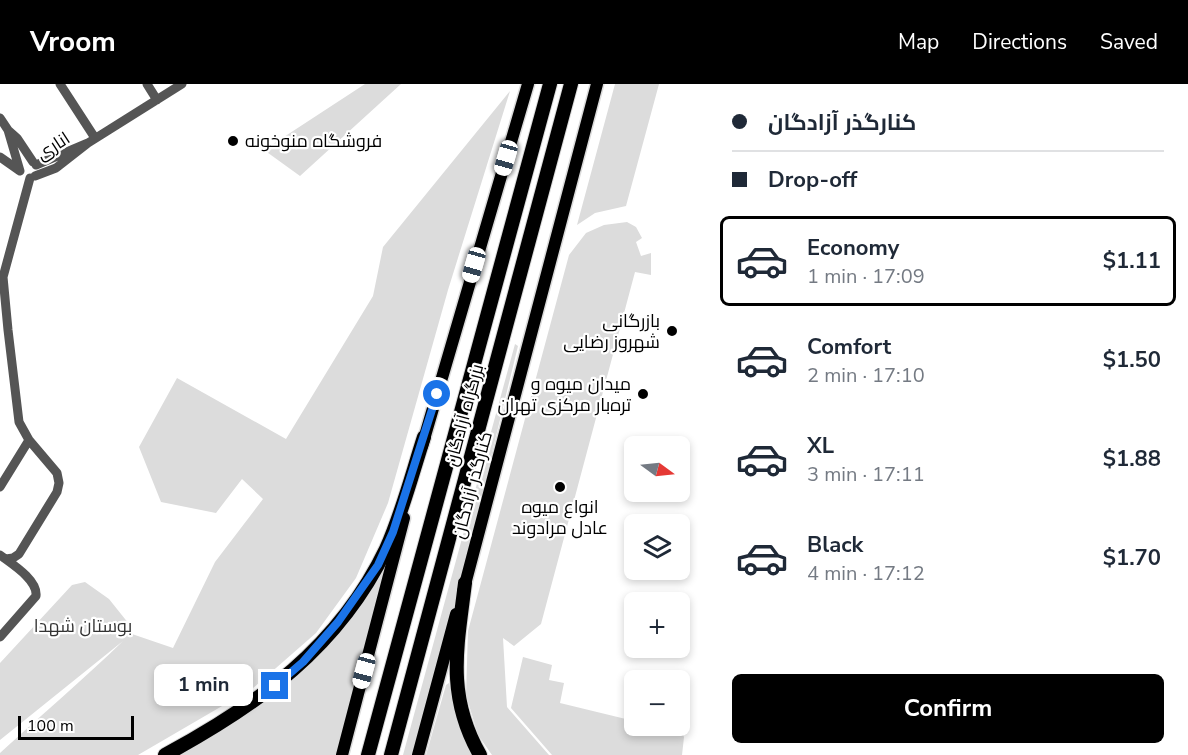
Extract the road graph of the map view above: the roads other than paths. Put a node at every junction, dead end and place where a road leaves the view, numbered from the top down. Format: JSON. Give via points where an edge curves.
{"nodes":[{"id":1,"x":60,"y":84,"type":"edge"},
{"id":2,"x":147,"y":84,"type":"edge"},
{"id":3,"x":182,"y":84,"type":"edge"},
{"id":4,"x":528,"y":84,"type":"edge"},
{"id":5,"x":550,"y":84,"type":"edge"},
{"id":6,"x":571,"y":84,"type":"edge"},
{"id":7,"x":597,"y":84,"type":"edge"},
{"id":8,"x":157,"y":100,"type":"junction"},
{"id":9,"x":0,"y":117,"type":"edge"},
{"id":10,"x":8,"y":130,"type":"junction"},
{"id":11,"x":91,"y":141,"type":"junction"},
{"id":12,"x":0,"y":157,"type":"edge"},
{"id":13,"x":33,"y":170,"type":"junction"},
{"id":14,"x":20,"y":171,"type":"junction"},
{"id":15,"x":4,"y":328,"type":"edge"},
{"id":16,"x":424,"y":437,"type":"junction"},
{"id":17,"x":29,"y":440,"type":"junction"},
{"id":18,"x":0,"y":487,"type":"edge"},
{"id":19,"x":3,"y":557,"type":"edge"},
{"id":20,"x":465,"y":584,"type":"junction"},
{"id":21,"x":0,"y":637,"type":"edge"},
{"id":22,"x":165,"y":755,"type":"edge"},
{"id":23,"x":342,"y":755,"type":"edge"},
{"id":24,"x":368,"y":755,"type":"edge"},
{"id":25,"x":391,"y":755,"type":"edge"},
{"id":26,"x":418,"y":755,"type":"edge"},
{"id":27,"x":480,"y":755,"type":"edge"}],
"edges":[{"from":1,"to":11,"type":"street"},
{"from":2,"to":8,"type":"street"},
{"from":3,"to":8,"type":"street","name":"اناری"},
{"from":4,"to":16,"type":"main road"},
{"from":5,"to":24,"type":"highway","name":"بزرگراه آزادگان"},
{"from":6,"to":25,"type":"highway","name":"بزرگراه آزادگان"},
{"from":7,"to":20,"type":"main road","name":"کنارگذر آزادگان"},
{"from":8,"to":11,"type":"street","name":"اناری"},
{"from":9,"to":10,"type":"street"},
{"from":10,"to":13,"type":"street"},
{"from":10,"to":14,"type":"street"},
{"from":11,"to":13,"type":"street","name":"اناری","via":[[56,168]]},
{"from":12,"to":14,"type":"street","name":"اناری"},
{"from":13,"to":14,"type":"street","name":"اناری","via":[[24,177]]},
{"from":13,"to":14,"type":"street","name":"اناری","via":[[25,162]]},
{"from":13,"to":15,"type":"street","via":[[3,277]]},
{"from":15,"to":17,"type":"street","via":[[18,422]]},
{"from":16,"to":22,"type":"highway","via":[[387,547],[338,622],[303,662],[265,694]]},
{"from":16,"to":23,"type":"main road"},
{"from":17,"to":18,"type":"street"},
{"from":17,"to":19,"type":"street","via":[[57,473],[57,492],[19,554]]},
{"from":19,"to":21,"type":"street","via":[[37,591]]},
{"from":20,"to":26,"type":"main road","name":"کنارگذر آزادگان"},
{"from":20,"to":27,"type":"highway","via":[[457,694]]}]}
